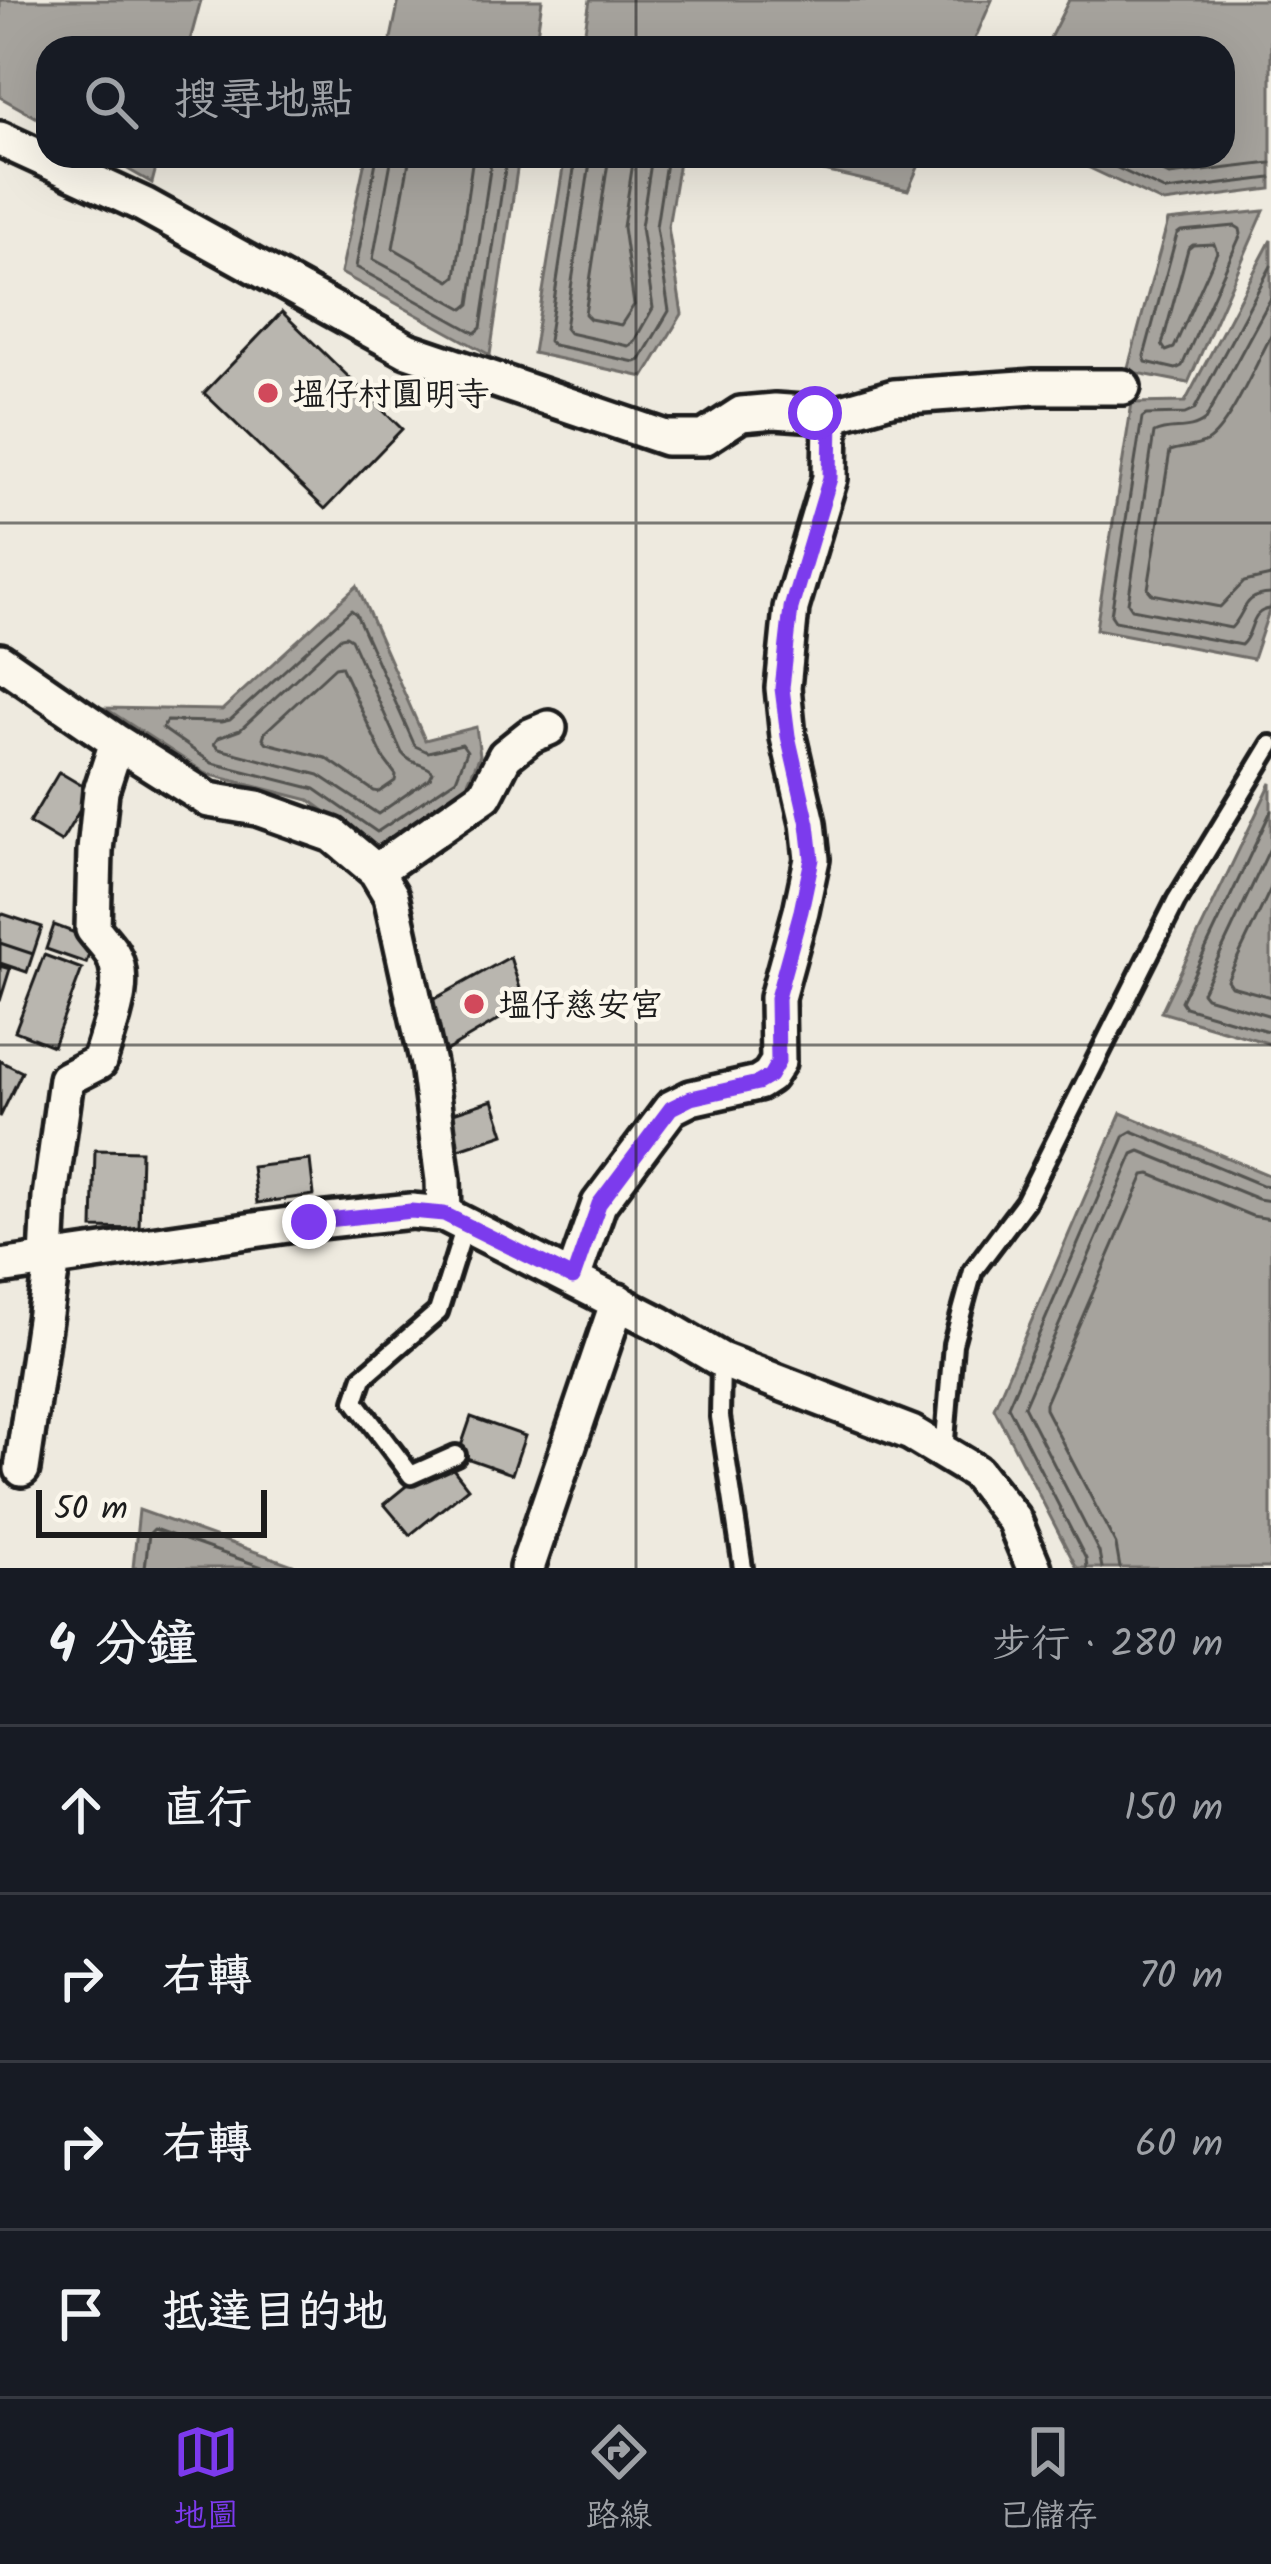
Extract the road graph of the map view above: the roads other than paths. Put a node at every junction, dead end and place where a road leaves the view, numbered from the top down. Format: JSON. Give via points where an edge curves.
{"nodes":[{"id":1,"x":0,"y":139,"type":"edge"},
{"id":2,"x":36,"y":156,"type":"edge"},
{"id":3,"x":62,"y":168,"type":"edge"},
{"id":4,"x":1123,"y":387,"type":"dead end"},
{"id":5,"x":831,"y":415,"type":"junction"},
{"id":6,"x":0,"y":661,"type":"edge"},
{"id":7,"x":549,"y":728,"type":"dead end"},
{"id":8,"x":117,"y":742,"type":"junction"},
{"id":9,"x":1271,"y":745,"type":"edge"},
{"id":10,"x":376,"y":871,"type":"junction"},
{"id":11,"x":454,"y":1220,"type":"junction"},
{"id":12,"x":50,"y":1260,"type":"junction"},
{"id":13,"x":0,"y":1267,"type":"edge"},
{"id":14,"x":573,"y":1278,"type":"junction"},
{"id":15,"x":618,"y":1301,"type":"junction"},
{"id":16,"x":721,"y":1360,"type":"junction"},
{"id":17,"x":944,"y":1453,"type":"junction"},
{"id":18,"x":456,"y":1455,"type":"dead end"},
{"id":19,"x":22,"y":1469,"type":"dead end"},
{"id":20,"x":527,"y":1568,"type":"edge"},
{"id":21,"x":743,"y":1568,"type":"edge"},
{"id":22,"x":1034,"y":1568,"type":"edge"}],
"edges":[{"from":1,"to":2,"type":"street"},
{"from":3,"to":5,"type":"street","via":[[407,350],[666,438],[704,438],[741,414]]},
{"from":4,"to":5,"type":"street","via":[[894,397]]},
{"from":5,"to":14,"type":"street","via":[[830,478],[791,608],[782,688],[812,859],[777,998],[778,1062],[758,1083],[671,1108],[599,1204]]},
{"from":6,"to":8,"type":"street"},
{"from":7,"to":10,"type":"street","via":[[505,756],[484,795]]},
{"from":8,"to":10,"type":"street","via":[[209,800],[333,835]]},
{"from":8,"to":12,"type":"street","via":[[101,791],[93,929],[113,954],[116,998],[99,1062],[66,1079]]},
{"from":9,"to":17,"type":"lane","via":[[1176,901],[1025,1202],[974,1271],[953,1344]]},
{"from":10,"to":11,"type":"street","via":[[391,896]]},
{"from":11,"to":12,"type":"street","via":[[411,1211]]},
{"from":11,"to":14,"type":"street"},
{"from":11,"to":18,"type":"lane","via":[[438,1312],[363,1377],[355,1400],[411,1475]]},
{"from":12,"to":13,"type":"street"},
{"from":12,"to":19,"type":"street"},
{"from":14,"to":15,"type":"street"},
{"from":15,"to":16,"type":"street"},
{"from":15,"to":20,"type":"street"},
{"from":16,"to":17,"type":"street"},
{"from":16,"to":21,"type":"lane","via":[[720,1417]]},
{"from":17,"to":22,"type":"street","via":[[976,1472],[1014,1520]]}]}
